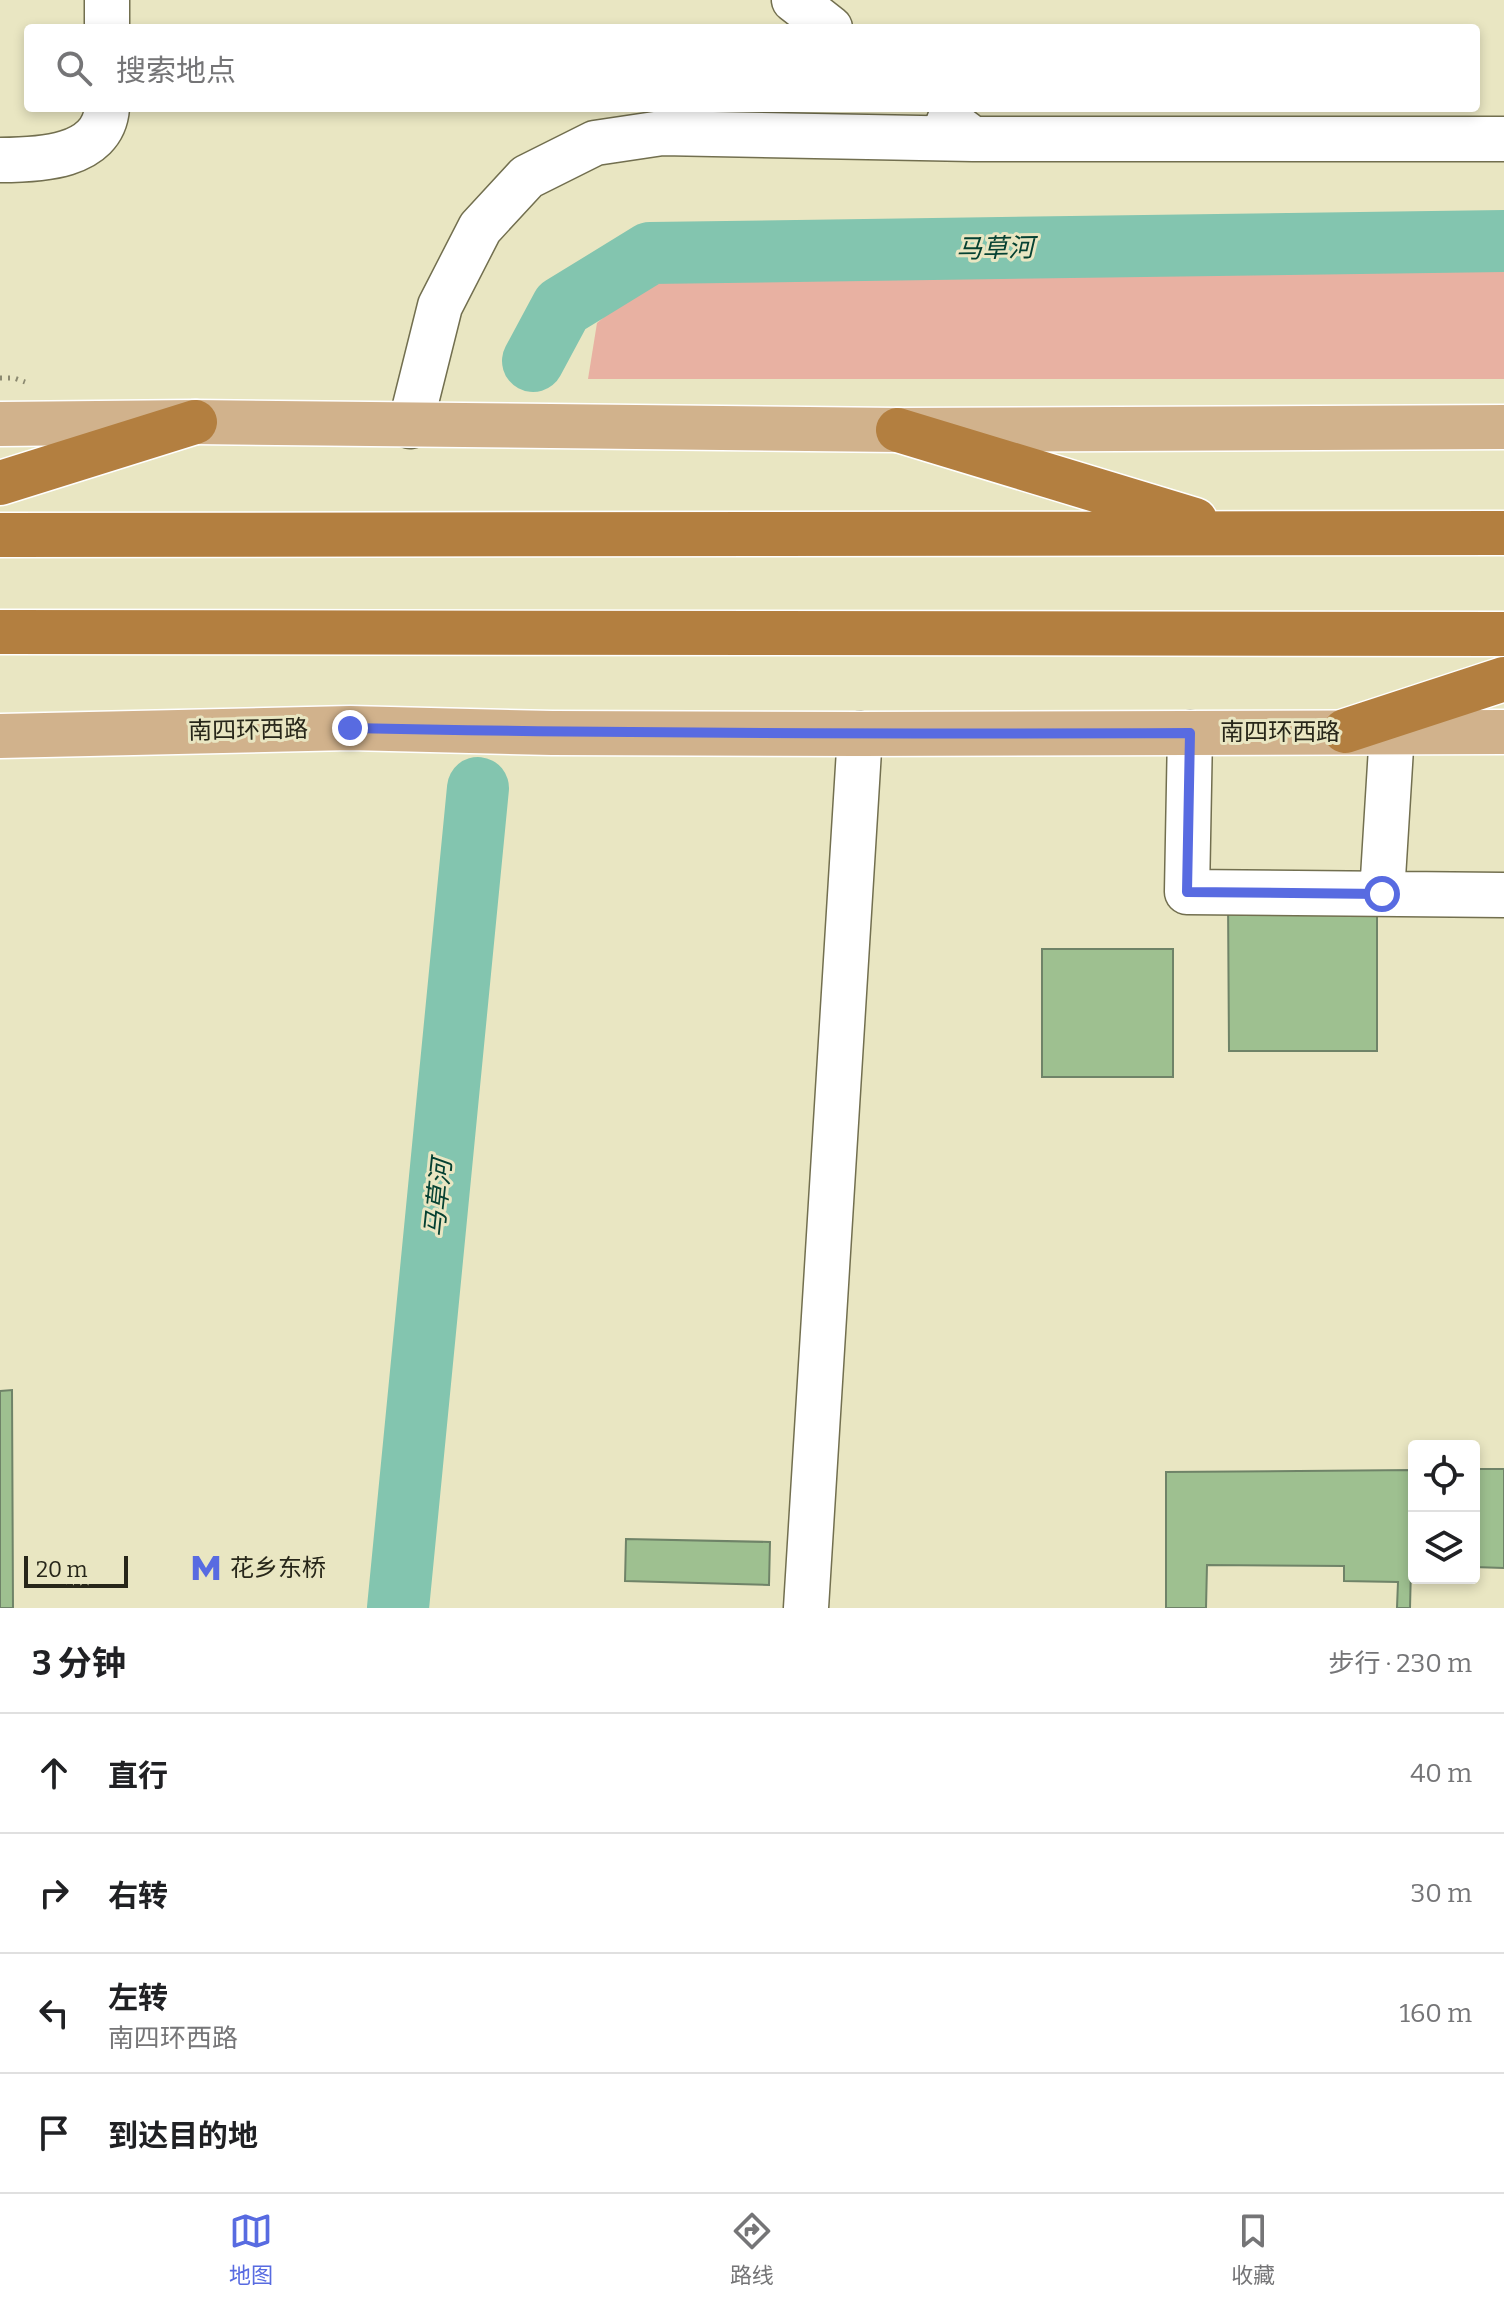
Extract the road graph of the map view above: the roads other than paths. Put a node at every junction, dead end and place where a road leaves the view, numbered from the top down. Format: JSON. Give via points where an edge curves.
{"nodes":[{"id":1,"x":107,"y":0,"type":"edge"},
{"id":2,"x":794,"y":0,"type":"edge"},
{"id":3,"x":107,"y":24,"type":"edge"},
{"id":4,"x":825,"y":24,"type":"edge"},
{"id":5,"x":106,"y":112,"type":"edge"},
{"id":6,"x":938,"y":112,"type":"edge"},
{"id":7,"x":973,"y":139,"type":"junction"},
{"id":8,"x":1504,"y":139,"type":"edge"},
{"id":9,"x":0,"y":160,"type":"edge"},
{"id":10,"x":195,"y":422,"type":"junction"},
{"id":11,"x":0,"y":424,"type":"edge"},
{"id":12,"x":410,"y":426,"type":"junction"},
{"id":13,"x":1504,"y":427,"type":"edge"},
{"id":14,"x":898,"y":430,"type":"junction"},
{"id":15,"x":0,"y":483,"type":"edge"},
{"id":16,"x":1504,"y":533,"type":"edge"},
{"id":17,"x":1239,"y":534,"type":"junction"},
{"id":18,"x":0,"y":535,"type":"edge"},
{"id":19,"x":0,"y":632,"type":"edge"},
{"id":20,"x":1504,"y":634,"type":"edge"},
{"id":21,"x":1504,"y":679,"type":"edge"},
{"id":22,"x":1345,"y":731,"type":"junction"},
{"id":23,"x":1392,"y":732,"type":"junction"},
{"id":24,"x":1504,"y":732,"type":"edge"},
{"id":25,"x":1190,"y":733,"type":"junction"},
{"id":26,"x":860,"y":734,"type":"junction"},
{"id":27,"x":0,"y":736,"type":"edge"},
{"id":28,"x":1382,"y":894,"type":"junction"},
{"id":29,"x":1504,"y":895,"type":"edge"},
{"id":30,"x":806,"y":1608,"type":"edge"}],
"edges":[{"from":1,"to":3,"type":"street"},
{"from":2,"to":4,"type":"street"},
{"from":5,"to":9,"type":"street","via":[[103,130],[87,143],[55,157]]},
{"from":6,"to":7,"type":"street"},
{"from":7,"to":8,"type":"street"},
{"from":7,"to":12,"type":"street","via":[[662,133],[595,143],[527,177],[480,228],[440,306]]},
{"from":10,"to":11,"type":"main road"},
{"from":10,"to":12,"type":"main road"},
{"from":10,"to":15,"type":"highway"},
{"from":12,"to":14,"type":"main road"},
{"from":13,"to":14,"type":"main road"},
{"from":14,"to":17,"type":"highway"},
{"from":16,"to":17,"type":"highway"},
{"from":17,"to":18,"type":"highway"},
{"from":19,"to":20,"type":"highway"},
{"from":21,"to":22,"type":"highway"},
{"from":22,"to":23,"type":"main road","name":"南四环西路"},
{"from":22,"to":25,"type":"main road","name":"南四环西路"},
{"from":23,"to":24,"type":"main road","name":"南四环西路"},
{"from":23,"to":28,"type":"street"},
{"from":25,"to":26,"type":"main road","name":"南四环西路"},
{"from":25,"to":28,"type":"street","via":[[1187,892]]},
{"from":26,"to":27,"type":"main road","name":"南四环西路","via":[[350,728]]},
{"from":26,"to":30,"type":"street"},
{"from":28,"to":29,"type":"street"}]}
